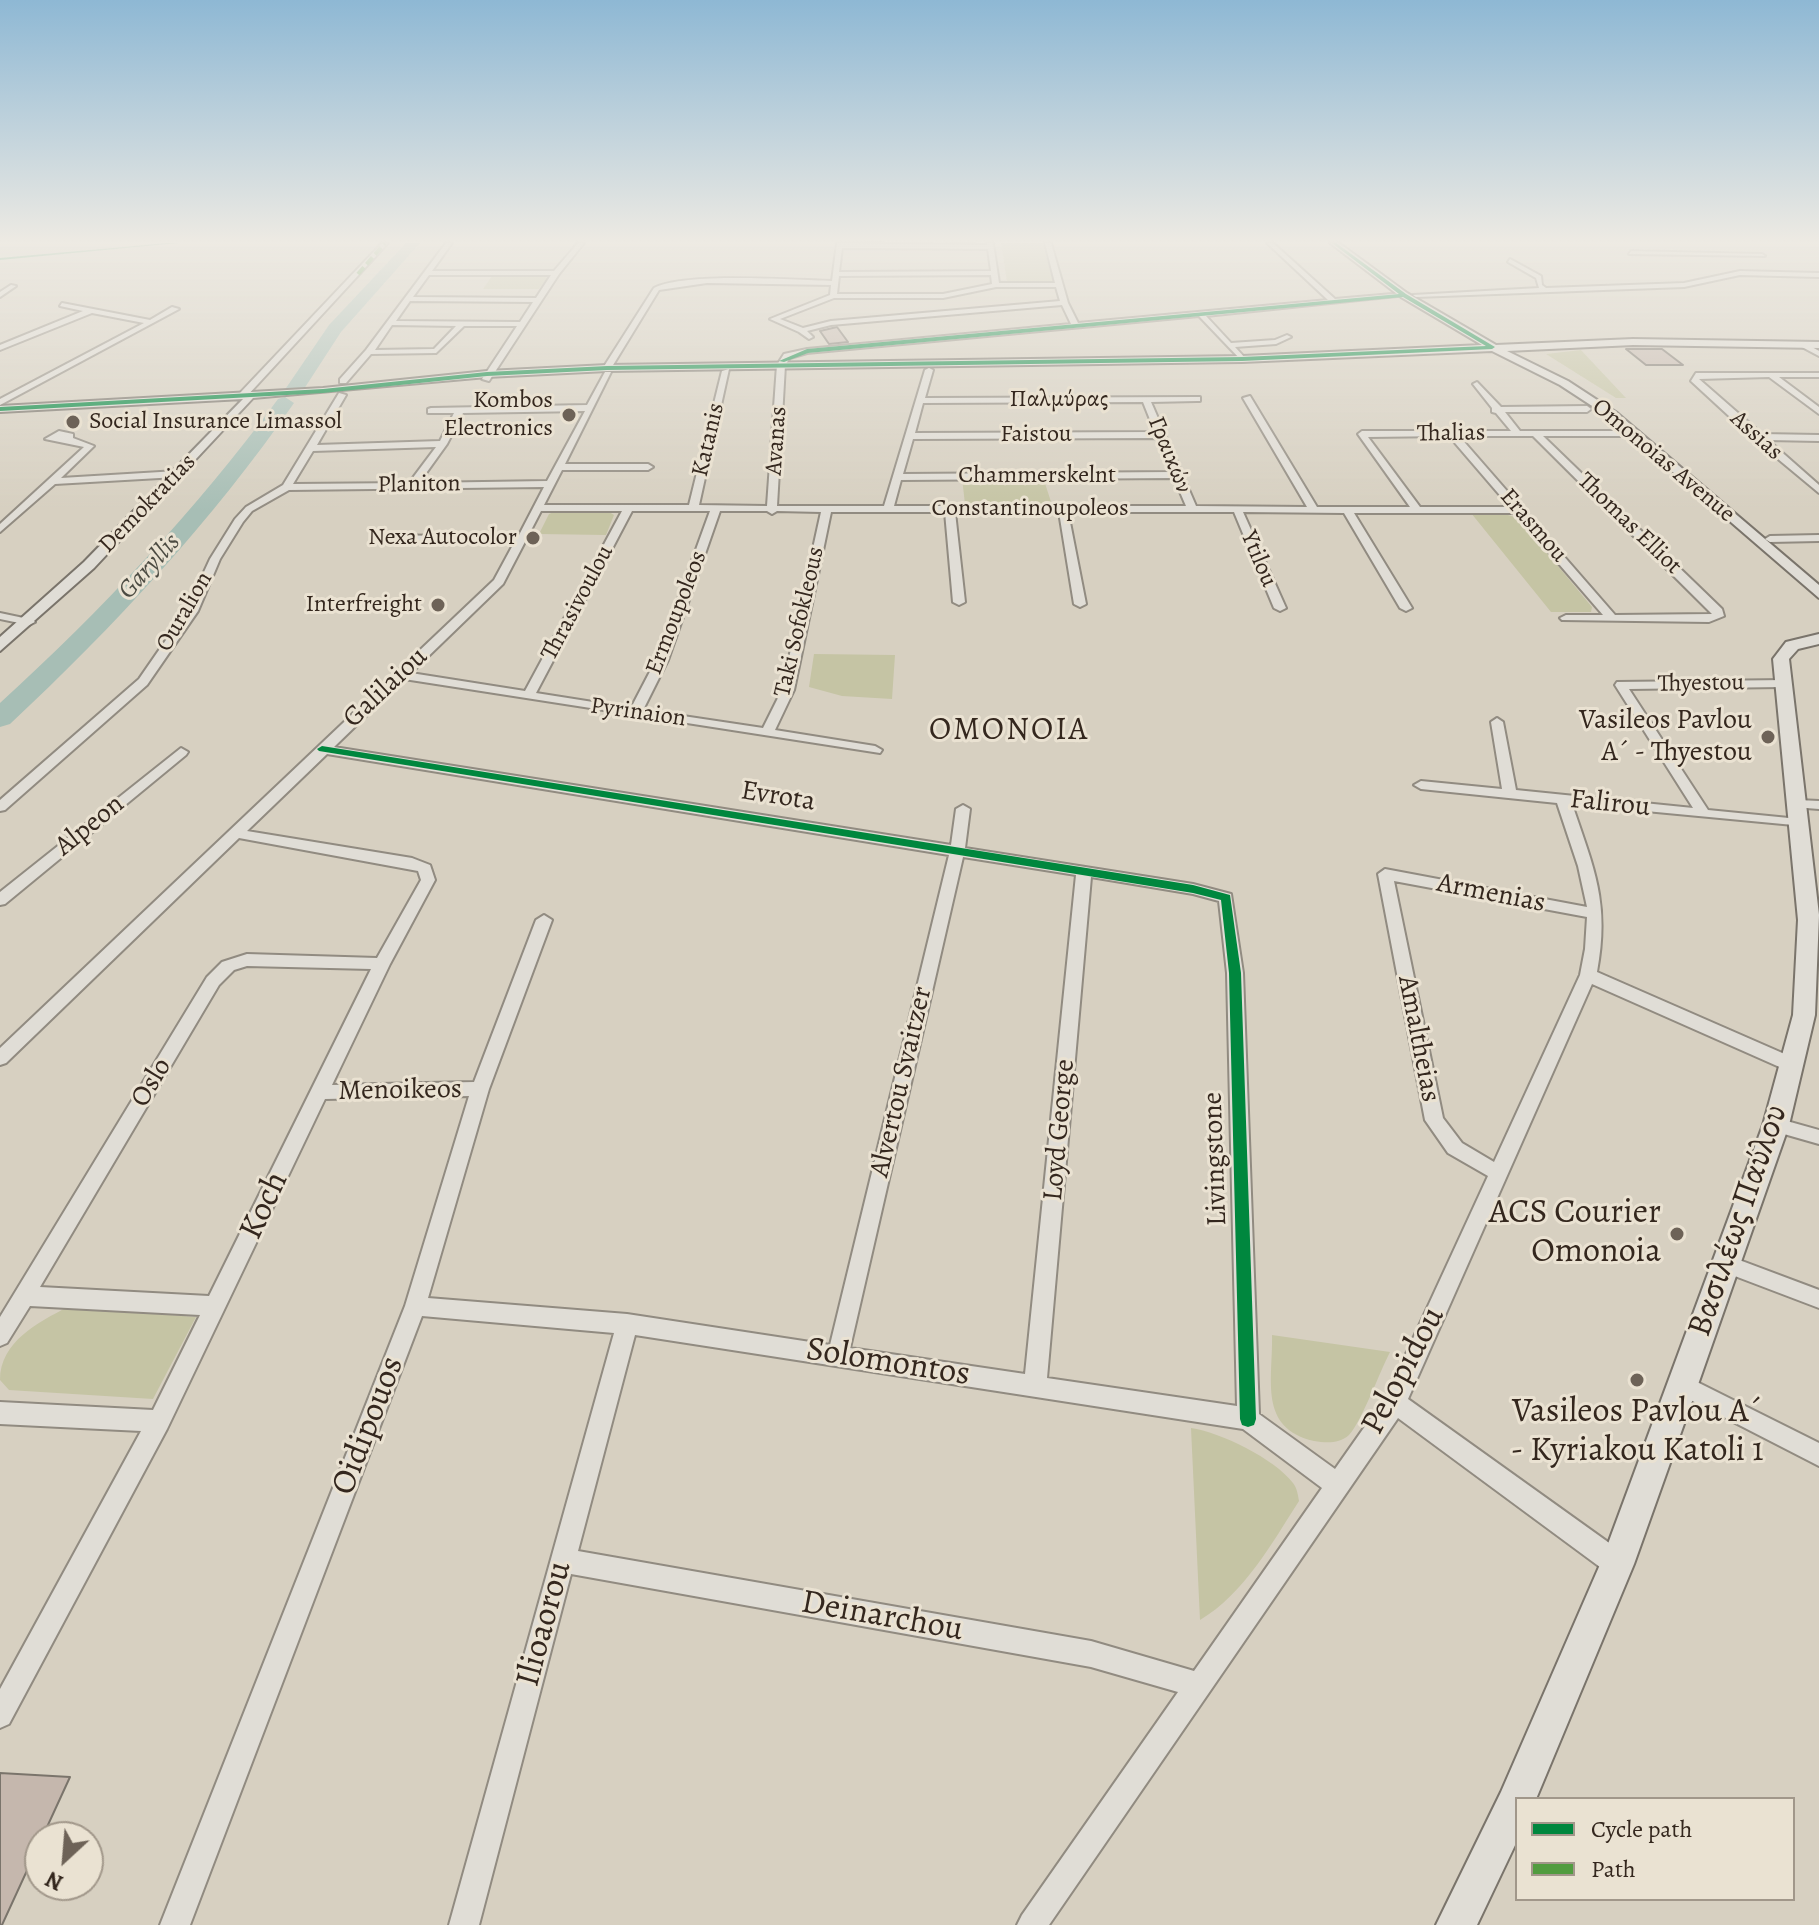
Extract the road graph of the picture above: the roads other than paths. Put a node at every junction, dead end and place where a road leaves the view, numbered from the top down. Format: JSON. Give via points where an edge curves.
{"nodes":[{"id":1,"x":37,"y":333,"type":"edge"},
{"id":2,"x":131,"y":333,"type":"edge"},
{"id":3,"x":302,"y":333,"type":"edge"},
{"id":4,"x":384,"y":333,"type":"edge"},
{"id":5,"x":453,"y":333,"type":"edge"},
{"id":6,"x":515,"y":333,"type":"edge"},
{"id":7,"x":630,"y":333,"type":"edge"},
{"id":8,"x":805,"y":333,"type":"edge"},
{"id":9,"x":1002,"y":333,"type":"edge"},
{"id":10,"x":1218,"y":333,"type":"edge"},
{"id":11,"x":1477,"y":333,"type":"edge"},
{"id":12,"x":1477,"y":333,"type":"edge"},
{"id":13,"x":1287,"y":337,"type":"dead end"},
{"id":14,"x":816,"y":345,"type":"dead end"},
{"id":15,"x":1229,"y":345,"type":"junction"},
{"id":16,"x":1805,"y":345,"type":"junction"},
{"id":17,"x":1819,"y":345,"type":"edge"},
{"id":18,"x":0,"y":348,"type":"edge"},
{"id":19,"x":1504,"y":348,"type":"junction"},
{"id":20,"x":369,"y":352,"type":"junction"},
{"id":21,"x":1819,"y":354,"type":"edge"},
{"id":22,"x":1242,"y":359,"type":"junction"},
{"id":23,"x":782,"y":368,"type":"junction"},
{"id":24,"x":929,"y":370,"type":"junction"},
{"id":25,"x":607,"y":371,"type":"junction"},
{"id":26,"x":726,"y":371,"type":"junction"},
{"id":27,"x":1819,"y":375,"type":"edge"},
{"id":28,"x":487,"y":376,"type":"junction"},
{"id":29,"x":1772,"y":376,"type":"junction"},
{"id":30,"x":343,"y":381,"type":"dead end"},
{"id":31,"x":1477,"y":384,"type":"dead end"},
{"id":32,"x":342,"y":395,"type":"junction"},
{"id":33,"x":1247,"y":398,"type":"dead end"},
{"id":34,"x":241,"y":399,"type":"junction"},
{"id":35,"x":1197,"y":399,"type":"dead end"},
{"id":36,"x":1146,"y":400,"type":"junction"},
{"id":37,"x":920,"y":401,"type":"junction"},
{"id":38,"x":0,"y":402,"type":"edge"},
{"id":39,"x":588,"y":408,"type":"junction"},
{"id":40,"x":0,"y":409,"type":"edge"},
{"id":41,"x":1587,"y":409,"type":"dead end"},
{"id":42,"x":460,"y":410,"type":"junction"},
{"id":43,"x":1495,"y":410,"type":"junction"},
{"id":44,"x":431,"y":411,"type":"dead end"},
{"id":45,"x":1819,"y":411,"type":"edge"},
{"id":46,"x":0,"y":415,"type":"edge"},
{"id":47,"x":1517,"y":433,"type":"junction"},
{"id":48,"x":1535,"y":433,"type":"junction"},
{"id":49,"x":1635,"y":433,"type":"junction"},
{"id":50,"x":1452,"y":434,"type":"junction"},
{"id":51,"x":1161,"y":435,"type":"junction"},
{"id":52,"x":910,"y":436,"type":"junction"},
{"id":53,"x":1757,"y":437,"type":"junction"},
{"id":54,"x":1819,"y":438,"type":"edge"},
{"id":55,"x":67,"y":439,"type":"dead end"},
{"id":56,"x":443,"y":444,"type":"junction"},
{"id":57,"x":310,"y":448,"type":"junction"},
{"id":58,"x":560,"y":467,"type":"junction"},
{"id":59,"x":648,"y":467,"type":"dead end"},
{"id":60,"x":170,"y":475,"type":"junction"},
{"id":61,"x":1175,"y":475,"type":"junction"},
{"id":62,"x":899,"y":477,"type":"junction"},
{"id":63,"x":52,"y":481,"type":"junction"},
{"id":64,"x":551,"y":484,"type":"junction"},
{"id":65,"x":412,"y":485,"type":"junction"},
{"id":66,"x":287,"y":487,"type":"junction"},
{"id":67,"x":1819,"y":490,"type":"edge"},
{"id":68,"x":541,"y":508,"type":"junction"},
{"id":69,"x":628,"y":509,"type":"junction"},
{"id":70,"x":888,"y":509,"type":"junction"},
{"id":71,"x":950,"y":509,"type":"junction"},
{"id":72,"x":1063,"y":509,"type":"junction"},
{"id":73,"x":1192,"y":509,"type":"junction"},
{"id":74,"x":1237,"y":509,"type":"junction"},
{"id":75,"x":693,"y":510,"type":"junction"},
{"id":76,"x":1314,"y":510,"type":"junction"},
{"id":77,"x":1347,"y":510,"type":"junction"},
{"id":78,"x":1520,"y":510,"type":"junction"},
{"id":79,"x":715,"y":511,"type":"junction"},
{"id":80,"x":772,"y":511,"type":"junction"},
{"id":81,"x":826,"y":511,"type":"junction"},
{"id":82,"x":1418,"y":511,"type":"junction"},
{"id":83,"x":0,"y":529,"type":"edge"},
{"id":84,"x":383,"y":537,"type":"dead end"},
{"id":85,"x":1819,"y":538,"type":"edge"},
{"id":86,"x":1770,"y":539,"type":"junction"},
{"id":87,"x":523,"y":540,"type":"junction"},
{"id":88,"x":1819,"y":581,"type":"edge"},
{"id":89,"x":1819,"y":593,"type":"edge"},
{"id":90,"x":959,"y":602,"type":"dead end"},
{"id":91,"x":1080,"y":604,"type":"dead end"},
{"id":92,"x":1280,"y":608,"type":"dead end"},
{"id":93,"x":1406,"y":608,"type":"dead end"},
{"id":94,"x":0,"y":616,"type":"edge"},
{"id":95,"x":1566,"y":618,"type":"dead end"},
{"id":96,"x":1612,"y":618,"type":"junction"},
{"id":97,"x":25,"y":620,"type":"junction"},
{"id":98,"x":0,"y":634,"type":"edge"},
{"id":99,"x":1819,"y":639,"type":"edge"},
{"id":100,"x":0,"y":646,"type":"edge"},
{"id":101,"x":400,"y":675,"type":"junction"},
{"id":102,"x":1782,"y":683,"type":"junction"},
{"id":103,"x":528,"y":696,"type":"junction"},
{"id":104,"x":635,"y":713,"type":"junction"},
{"id":105,"x":1497,"y":722,"type":"dead end"},
{"id":106,"x":768,"y":732,"type":"junction"},
{"id":107,"x":322,"y":749,"type":"junction"},
{"id":108,"x":875,"y":750,"type":"dead end"},
{"id":109,"x":181,"y":752,"type":"dead end"},
{"id":110,"x":1421,"y":785,"type":"dead end"},
{"id":111,"x":1510,"y":794,"type":"junction"},
{"id":112,"x":1563,"y":799,"type":"junction"},
{"id":113,"x":1,"y":804,"type":"edge"},
{"id":114,"x":963,"y":809,"type":"dead end"},
{"id":115,"x":1805,"y":810,"type":"edge"},
{"id":116,"x":1703,"y":813,"type":"junction"},
{"id":117,"x":233,"y":833,"type":"junction"},
{"id":118,"x":958,"y":849,"type":"junction"},
{"id":119,"x":1084,"y":872,"type":"junction"},
{"id":120,"x":1385,"y":874,"type":"joint"},
{"id":121,"x":1226,"y":898,"type":"joint"},
{"id":122,"x":0,"y":900,"type":"edge"},
{"id":123,"x":1596,"y":914,"type":"junction"},
{"id":124,"x":544,"y":920,"type":"dead end"},
{"id":125,"x":1814,"y":920,"type":"edge"},
{"id":126,"x":382,"y":964,"type":"junction"},
{"id":127,"x":1588,"y":975,"type":"junction"},
{"id":128,"x":1812,"y":1016,"type":"edge"},
{"id":129,"x":0,"y":1058,"type":"edge"},
{"id":130,"x":1790,"y":1064,"type":"junction"},
{"id":131,"x":480,"y":1089,"type":"junction"},
{"id":132,"x":319,"y":1092,"type":"junction"},
{"id":133,"x":1776,"y":1125,"type":"junction"},
{"id":134,"x":1819,"y":1137,"type":"edge"},
{"id":135,"x":1498,"y":1173,"type":"junction"},
{"id":136,"x":1726,"y":1264,"type":"junction"},
{"id":137,"x":25,"y":1296,"type":"junction"},
{"id":138,"x":1819,"y":1299,"type":"edge"},
{"id":139,"x":217,"y":1306,"type":"junction"},
{"id":140,"x":415,"y":1306,"type":"junction"},
{"id":141,"x":627,"y":1324,"type":"junction"},
{"id":142,"x":0,"y":1336,"type":"edge"},
{"id":143,"x":838,"y":1354,"type":"junction"},
{"id":144,"x":1683,"y":1385,"type":"junction"},
{"id":145,"x":1035,"y":1387,"type":"junction"},
{"id":146,"x":1395,"y":1403,"type":"junction"},
{"id":147,"x":0,"y":1413,"type":"edge"},
{"id":148,"x":1248,"y":1419,"type":"junction"},
{"id":149,"x":159,"y":1421,"type":"junction"},
{"id":150,"x":1819,"y":1455,"type":"edge"},
{"id":151,"x":1337,"y":1485,"type":"junction"},
{"id":152,"x":562,"y":1560,"type":"junction"},
{"id":153,"x":1617,"y":1564,"type":"junction"},
{"id":154,"x":1199,"y":1685,"type":"junction"},
{"id":155,"x":0,"y":1715,"type":"edge"},
{"id":156,"x":1518,"y":1797,"type":"edge"},
{"id":157,"x":1515,"y":1803,"type":"edge"},
{"id":158,"x":175,"y":1925,"type":"edge"},
{"id":159,"x":464,"y":1925,"type":"edge"},
{"id":160,"x":1032,"y":1925,"type":"edge"},
{"id":161,"x":1456,"y":1925,"type":"edge"}],
"edges":[{"from":1,"to":18,"type":"street"},
{"from":2,"to":38,"type":"street"},
{"from":3,"to":34,"type":"street"},
{"from":4,"to":20,"type":"street"},
{"from":5,"to":20,"type":"street","via":[[436,351]]},
{"from":6,"to":28,"type":"street"},
{"from":7,"to":25,"type":"street","name":"Galilaiou"},
{"from":8,"to":14,"type":"street"},
{"from":9,"to":23,"type":"street","via":[[807,351],[787,356]]},
{"from":10,"to":15,"type":"street"},
{"from":11,"to":19,"type":"main road","name":"Omonoias Avenue"},
{"from":12,"to":19,"type":"main road","name":"Omonoias Avenue"},
{"from":13,"to":15,"type":"street"},
{"from":15,"to":22,"type":"street"},
{"from":16,"to":17,"type":"main road"},
{"from":16,"to":19,"type":"main road"},
{"from":16,"to":21,"type":"street"},
{"from":19,"to":22,"type":"main road"},
{"from":19,"to":24,"type":"main road","via":[[1243,365]]},
{"from":19,"to":49,"type":"main road","name":"Omonoias Avenue"},
{"from":19,"to":86,"type":"main road","name":"Omonoias Avenue","via":[[1573,377],[1629,414]]},
{"from":20,"to":30,"type":"street"},
{"from":22,"to":23,"type":"main road"},
{"from":23,"to":24,"type":"main road"},
{"from":23,"to":25,"type":"main road"},
{"from":23,"to":26,"type":"main road"},
{"from":23,"to":80,"type":"street","name":"Avanas"},
{"from":24,"to":37,"type":"street"},
{"from":25,"to":26,"type":"main road"},
{"from":25,"to":28,"type":"main road"},
{"from":25,"to":39,"type":"street","name":"Galilaiou"},
{"from":26,"to":75,"type":"street","name":"Katanis"},
{"from":27,"to":29,"type":"street"},
{"from":28,"to":32,"type":"main road"},
{"from":28,"to":34,"type":"main road"},
{"from":29,"to":45,"type":"street"},
{"from":29,"to":53,"type":"street","name":"Assias","via":[[1694,379]]},
{"from":31,"to":43,"type":"street"},
{"from":32,"to":34,"type":"main road"},
{"from":32,"to":57,"type":"street","name":"Ouralion"},
{"from":33,"to":76,"type":"street"},
{"from":34,"to":40,"type":"main road"},
{"from":34,"to":46,"type":"main road"},
{"from":34,"to":60,"type":"main road","name":"Demokratias"},
{"from":35,"to":36,"type":"street","name":"Παλμύρας"},
{"from":36,"to":37,"type":"street","name":"Παλμύρας"},
{"from":36,"to":51,"type":"street","name":"Γραικών"},
{"from":37,"to":52,"type":"street"},
{"from":39,"to":42,"type":"street"},
{"from":39,"to":58,"type":"street","name":"Galilaiou"},
{"from":41,"to":43,"type":"street"},
{"from":42,"to":44,"type":"street"},
{"from":42,"to":56,"type":"street"},
{"from":43,"to":47,"type":"street"},
{"from":47,"to":48,"type":"street","name":"Thalias"},
{"from":47,"to":50,"type":"street","name":"Thalias"},
{"from":48,"to":49,"type":"street","name":"Thalias"},
{"from":48,"to":96,"type":"street","name":"Thomas Elliot","via":[[1718,611],[1718,616]]},
{"from":49,"to":89,"type":"main road","name":"Omonoias Avenue"},
{"from":50,"to":78,"type":"street","name":"Erasmou"},
{"from":50,"to":82,"type":"street","name":"Thalias","via":[[1362,434]]},
{"from":51,"to":52,"type":"street","name":"Faistou"},
{"from":51,"to":61,"type":"street","name":"Γραικών"},
{"from":52,"to":62,"type":"street"},
{"from":53,"to":54,"type":"street"},
{"from":53,"to":67,"type":"street","name":"Assias"},
{"from":55,"to":63,"type":"street","via":[[90,446]]},
{"from":56,"to":57,"type":"street"},
{"from":56,"to":65,"type":"street"},
{"from":57,"to":66,"type":"street","name":"Ouralion"},
{"from":58,"to":59,"type":"street"},
{"from":58,"to":64,"type":"street","name":"Galilaiou"},
{"from":60,"to":63,"type":"street"},
{"from":60,"to":97,"type":"main road","name":"Demokratias"},
{"from":61,"to":62,"type":"street","name":"Chammerskelnt"},
{"from":61,"to":73,"type":"street","name":"Γραικών"},
{"from":62,"to":70,"type":"street"},
{"from":63,"to":83,"type":"street"},
{"from":64,"to":65,"type":"street","name":"Planiton"},
{"from":64,"to":68,"type":"street","name":"Galilaiou"},
{"from":65,"to":66,"type":"street","name":"Planiton"},
{"from":66,"to":113,"type":"street","name":"Ouralion","via":[[249,509],[239,521],[192,611],[143,682]]},
{"from":68,"to":69,"type":"street","name":"Constantinoupoleos"},
{"from":68,"to":87,"type":"street","name":"Galilaiou"},
{"from":69,"to":75,"type":"street","name":"Constantinoupoleos"},
{"from":69,"to":103,"type":"street","name":"Thrasivoulou"},
{"from":70,"to":71,"type":"street","name":"Constantinoupoleos"},
{"from":70,"to":81,"type":"street","name":"Constantinoupoleos"},
{"from":71,"to":72,"type":"street","name":"Constantinoupoleos"},
{"from":71,"to":90,"type":"street"},
{"from":72,"to":73,"type":"street","name":"Constantinoupoleos"},
{"from":72,"to":91,"type":"street"},
{"from":73,"to":74,"type":"street","name":"Constantinoupoleos"},
{"from":74,"to":76,"type":"street","name":"Constantinoupoleos"},
{"from":74,"to":92,"type":"street","name":"Ytilou"},
{"from":75,"to":79,"type":"street","name":"Constantinoupoleos"},
{"from":76,"to":77,"type":"street","name":"Constantinoupoleos"},
{"from":77,"to":82,"type":"street","name":"Constantinoupoleos"},
{"from":77,"to":93,"type":"street"},
{"from":78,"to":82,"type":"street","name":"Constantinoupoleos"},
{"from":78,"to":96,"type":"street","name":"Erasmou"},
{"from":79,"to":80,"type":"street","name":"Constantinoupoleos"},
{"from":79,"to":104,"type":"street","name":"Ermoupoleos","via":[[662,660]]},
{"from":80,"to":81,"type":"street","name":"Constantinoupoleos"},
{"from":81,"to":106,"type":"street","name":"Taki Sofokleous","via":[[788,690]]},
{"from":84,"to":87,"type":"street"},
{"from":85,"to":86,"type":"street"},
{"from":86,"to":88,"type":"main road","name":"Omonoias Avenue"},
{"from":87,"to":101,"type":"street","name":"Galilaiou","via":[[499,582]]},
{"from":94,"to":97,"type":"street"},
{"from":95,"to":96,"type":"street"},
{"from":97,"to":98,"type":"main road","name":"Demokratias"},
{"from":97,"to":100,"type":"main road","name":"Demokratias"},
{"from":99,"to":102,"type":"main road","name":"Βασιλέως Παύλου","via":[[1792,645],[1781,659]]},
{"from":101,"to":103,"type":"street","name":"Pyrinaion"},
{"from":101,"to":107,"type":"street","name":"Galilaiou"},
{"from":102,"to":115,"type":"main road","name":"Βασιλέως Παύλου"},
{"from":102,"to":116,"type":"street","name":"Thyestou","via":[[1621,685]]},
{"from":103,"to":104,"type":"street","name":"Pyrinaion"},
{"from":104,"to":106,"type":"street","name":"Pyrinaion"},
{"from":105,"to":111,"type":"street"},
{"from":106,"to":108,"type":"street","name":"Pyrinaion"},
{"from":107,"to":117,"type":"street","name":"Galilaiou"},
{"from":107,"to":118,"type":"street","name":"Evrota"},
{"from":109,"to":122,"type":"street","name":"Alpeon"},
{"from":110,"to":111,"type":"street","name":"Falirou"},
{"from":111,"to":112,"type":"street","name":"Falirou"},
{"from":112,"to":116,"type":"street","name":"Falirou"},
{"from":112,"to":123,"type":"street","name":"Pelopidou"},
{"from":114,"to":118,"type":"street","name":"Alvertou Svaitzer"},
{"from":115,"to":116,"type":"street","name":"Falirou"},
{"from":115,"to":125,"type":"main road","name":"Βασιλέως Παύλου"},
{"from":117,"to":126,"type":"street","name":"Koch","via":[[425,868],[428,880]]},
{"from":117,"to":129,"type":"street","name":"Galilaiou"},
{"from":118,"to":119,"type":"street","name":"Evrota"},
{"from":118,"to":143,"type":"street","name":"Alvertou Svaitzer"},
{"from":119,"to":121,"type":"street","name":"Evrota"},
{"from":119,"to":145,"type":"street","name":"Loyd George"},
{"from":120,"to":123,"type":"street","name":"Armenias"},
{"from":120,"to":135,"type":"street","name":"Amaltheias","via":[[1434,1120],[1455,1148]]},
{"from":121,"to":148,"type":"street","name":"Livingstone","via":[[1235,973]]},
{"from":123,"to":127,"type":"street","name":"Pelopidou"},
{"from":124,"to":131,"type":"street","name":"Oidipouos"},
{"from":125,"to":128,"type":"main road","name":"Βασιλέως Παύλου"},
{"from":126,"to":132,"type":"street","name":"Koch"},
{"from":126,"to":137,"type":"street","name":"Oslo","via":[[247,960],[228,966],[213,981]]},
{"from":127,"to":130,"type":"street"},
{"from":127,"to":135,"type":"street","name":"Pelopidou"},
{"from":128,"to":130,"type":"main road","name":"Βασιλέως Παύλου"},
{"from":130,"to":133,"type":"main road","name":"Βασιλέως Παύλου"},
{"from":131,"to":132,"type":"street","name":"Menoikeos"},
{"from":131,"to":140,"type":"street","name":"Oidipouos"},
{"from":132,"to":139,"type":"street","name":"Koch"},
{"from":133,"to":134,"type":"street"},
{"from":133,"to":136,"type":"main road","name":"Βασιλέως Παύλου"},
{"from":135,"to":146,"type":"street","name":"Pelopidou"},
{"from":136,"to":138,"type":"street"},
{"from":136,"to":144,"type":"main road","name":"Βασιλέως Παύλου"},
{"from":137,"to":139,"type":"street"},
{"from":137,"to":142,"type":"street","name":"Oslo"},
{"from":139,"to":149,"type":"street","name":"Koch"},
{"from":140,"to":141,"type":"street","name":"Solomontos"},
{"from":140,"to":158,"type":"street","name":"Oidipouos"},
{"from":141,"to":143,"type":"street","name":"Solomontos"},
{"from":141,"to":152,"type":"street","name":"Ilioaorou"},
{"from":143,"to":145,"type":"street","name":"Solomontos"},
{"from":144,"to":150,"type":"street"},
{"from":144,"to":153,"type":"main road","name":"Βασιλέως Παύλου"},
{"from":145,"to":148,"type":"street","name":"Solomontos"},
{"from":146,"to":151,"type":"street","name":"Pelopidou"},
{"from":146,"to":153,"type":"street"},
{"from":147,"to":149,"type":"street"},
{"from":148,"to":151,"type":"street","name":"Solomontos"},
{"from":149,"to":155,"type":"street","name":"Koch"},
{"from":151,"to":154,"type":"street","name":"Pelopidou"},
{"from":152,"to":154,"type":"street","name":"Deinarchou","via":[[1091,1654]]},
{"from":152,"to":159,"type":"street","name":"Ilioaorou"},
{"from":153,"to":156,"type":"main road","name":"Βασιλέως Παύλου"},
{"from":154,"to":160,"type":"street","name":"Pelopidou"},
{"from":157,"to":161,"type":"main road","name":"Βασιλέως Παύλου"}]}
